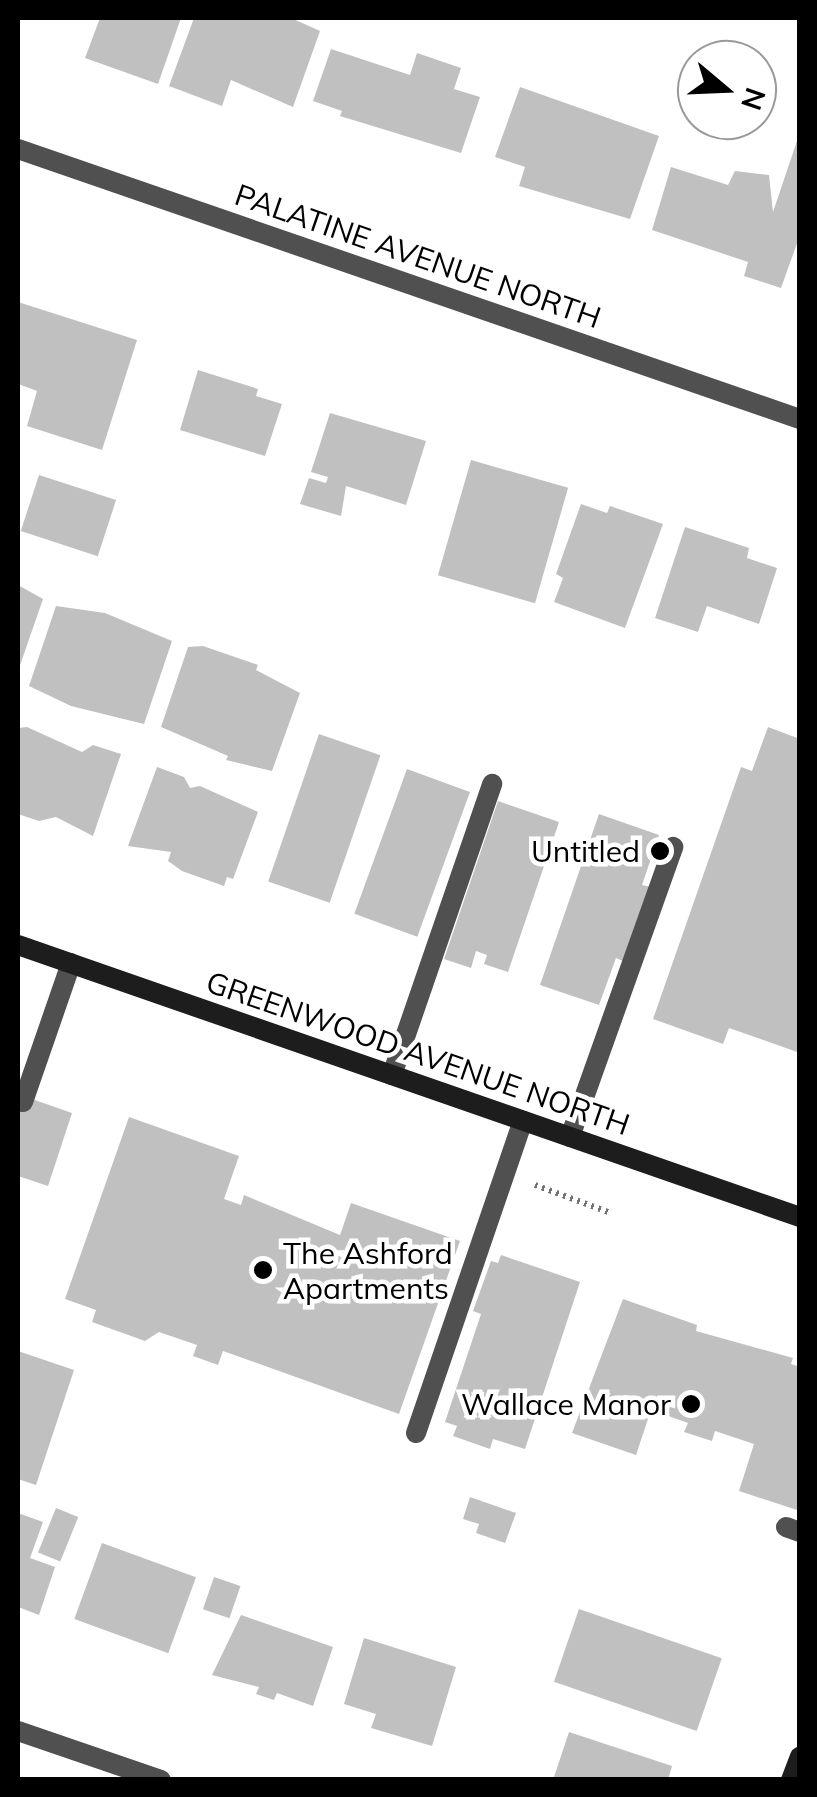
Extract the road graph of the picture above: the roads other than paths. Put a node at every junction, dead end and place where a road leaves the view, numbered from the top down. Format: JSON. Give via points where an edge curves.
{"nodes":[{"id":1,"x":18,"y":150,"type":"edge"},
{"id":2,"x":800,"y":419,"type":"edge"},
{"id":3,"x":492,"y":784,"type":"dead end"},
{"id":4,"x":672,"y":847,"type":"dead end"},
{"id":5,"x":18,"y":945,"type":"edge"},
{"id":6,"x":71,"y":963,"type":"junction"},
{"id":7,"x":392,"y":1075,"type":"junction"},
{"id":8,"x":23,"y":1102,"type":"dead end"},
{"id":9,"x":523,"y":1121,"type":"junction"},
{"id":10,"x":570,"y":1137,"type":"junction"},
{"id":11,"x":800,"y":1217,"type":"edge"},
{"id":12,"x":416,"y":1432,"type":"dead end"},
{"id":13,"x":18,"y":1731,"type":"edge"},
{"id":14,"x":800,"y":1757,"type":"edge"},
{"id":15,"x":161,"y":1780,"type":"edge"},
{"id":16,"x":791,"y":1780,"type":"edge"}],
"edges":[{"from":1,"to":2,"type":"street","name":"PALATINE AVENUE NORTH"},
{"from":3,"to":7,"type":"street"},
{"from":4,"to":10,"type":"street"},
{"from":5,"to":6,"type":"main road","name":"GREENWOOD AVENUE NORTH"},
{"from":6,"to":7,"type":"main road","name":"GREENWOOD AVENUE NORTH"},
{"from":6,"to":8,"type":"street"},
{"from":7,"to":9,"type":"main road","name":"GREENWOOD AVENUE NORTH"},
{"from":9,"to":10,"type":"main road","name":"GREENWOOD AVENUE NORTH"},
{"from":9,"to":12,"type":"street"},
{"from":10,"to":11,"type":"main road","name":"GREENWOOD AVENUE NORTH"},
{"from":13,"to":15,"type":"street"},
{"from":14,"to":16,"type":"main road"}]}
